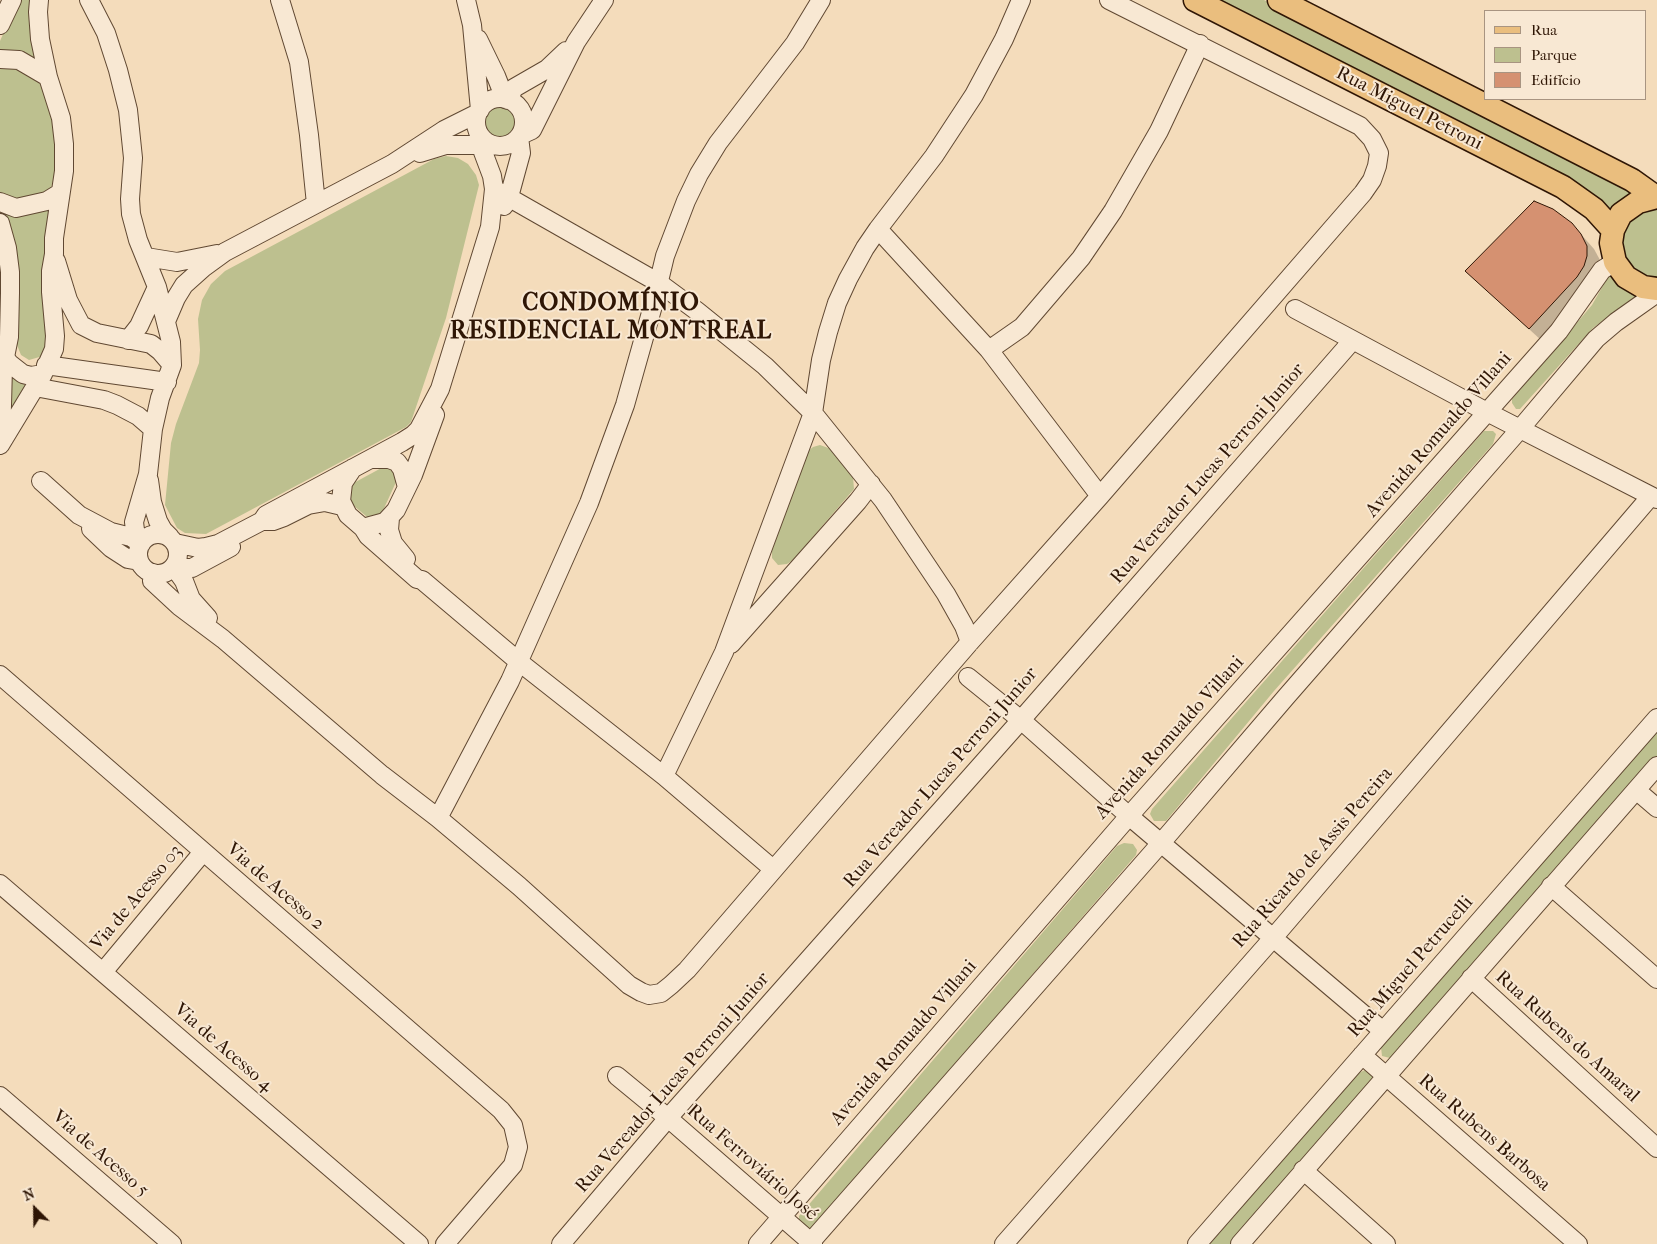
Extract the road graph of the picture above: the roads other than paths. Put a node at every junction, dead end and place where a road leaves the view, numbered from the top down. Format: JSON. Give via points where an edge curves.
{"nodes":[{"id":1,"x":12,"y":0,"type":"edge"},
{"id":2,"x":39,"y":0,"type":"edge"},
{"id":3,"x":88,"y":0,"type":"edge"},
{"id":4,"x":280,"y":0,"type":"edge"},
{"id":5,"x":466,"y":0,"type":"edge"},
{"id":6,"x":604,"y":0,"type":"edge"},
{"id":7,"x":821,"y":0,"type":"edge"},
{"id":8,"x":1020,"y":0,"type":"edge"},
{"id":9,"x":1109,"y":0,"type":"edge"},
{"id":10,"x":1195,"y":0,"type":"edge"},
{"id":11,"x":1279,"y":0,"type":"edge"},
{"id":12,"x":0,"y":24,"type":"edge"},
{"id":13,"x":472,"y":25,"type":"junction"},
{"id":14,"x":576,"y":42,"type":"junction"},
{"id":15,"x":1200,"y":44,"type":"junction"},
{"id":16,"x":0,"y":59,"type":"edge"},
{"id":17,"x":48,"y":77,"type":"junction"},
{"id":18,"x":507,"y":100,"type":"junction"},
{"id":19,"x":479,"y":112,"type":"junction"},
{"id":20,"x":520,"y":136,"type":"junction"},
{"id":21,"x":483,"y":139,"type":"junction"},
{"id":22,"x":392,"y":164,"type":"junction"},
{"id":23,"x":60,"y":193,"type":"junction"},
{"id":24,"x":501,"y":193,"type":"junction"},
{"id":25,"x":1656,"y":197,"type":"edge"},
{"id":26,"x":0,"y":202,"type":"edge"},
{"id":27,"x":316,"y":204,"type":"junction"},
{"id":28,"x":0,"y":223,"type":"edge"},
{"id":29,"x":878,"y":229,"type":"junction"},
{"id":30,"x":1613,"y":230,"type":"junction"},
{"id":31,"x":225,"y":252,"type":"junction"},
{"id":32,"x":54,"y":254,"type":"junction"},
{"id":33,"x":146,"y":257,"type":"junction"},
{"id":34,"x":1615,"y":262,"type":"junction"},
{"id":35,"x":659,"y":283,"type":"junction"},
{"id":36,"x":158,"y":287,"type":"junction"},
{"id":37,"x":1657,"y":288,"type":"edge"},
{"id":38,"x":1657,"y":293,"type":"edge"},
{"id":39,"x":1295,"y":309,"type":"dead end"},
{"id":40,"x":166,"y":319,"type":"junction"},
{"id":41,"x":128,"y":340,"type":"junction"},
{"id":42,"x":1352,"y":341,"type":"junction"},
{"id":43,"x":989,"y":350,"type":"junction"},
{"id":44,"x":6,"y":357,"type":"junction"},
{"id":45,"x":172,"y":364,"type":"junction"},
{"id":46,"x":42,"y":375,"type":"junction"},
{"id":47,"x":167,"y":382,"type":"junction"},
{"id":48,"x":440,"y":389,"type":"junction"},
{"id":49,"x":1487,"y":412,"type":"junction"},
{"id":50,"x":813,"y":413,"type":"junction"},
{"id":51,"x":153,"y":429,"type":"junction"},
{"id":52,"x":1520,"y":429,"type":"junction"},
{"id":53,"x":1,"y":444,"type":"edge"},
{"id":54,"x":370,"y":459,"type":"junction"},
{"id":55,"x":353,"y":468,"type":"junction"},
{"id":56,"x":148,"y":474,"type":"junction"},
{"id":57,"x":41,"y":481,"type":"dead end"},
{"id":58,"x":871,"y":484,"type":"junction"},
{"id":59,"x":407,"y":487,"type":"junction"},
{"id":60,"x":1100,"y":496,"type":"junction"},
{"id":61,"x":1654,"y":498,"type":"edge"},
{"id":62,"x":342,"y":506,"type":"junction"},
{"id":63,"x":136,"y":513,"type":"junction"},
{"id":64,"x":79,"y":515,"type":"junction"},
{"id":65,"x":390,"y":518,"type":"junction"},
{"id":66,"x":262,"y":521,"type":"junction"},
{"id":67,"x":95,"y":524,"type":"junction"},
{"id":68,"x":363,"y":528,"type":"junction"},
{"id":69,"x":240,"y":532,"type":"junction"},
{"id":70,"x":172,"y":540,"type":"junction"},
{"id":71,"x":140,"y":552,"type":"junction"},
{"id":72,"x":175,"y":565,"type":"junction"},
{"id":73,"x":153,"y":573,"type":"junction"},
{"id":74,"x":422,"y":580,"type":"junction"},
{"id":75,"x":223,"y":639,"type":"junction"},
{"id":76,"x":970,"y":642,"type":"junction"},
{"id":77,"x":724,"y":652,"type":"junction"},
{"id":78,"x":518,"y":661,"type":"junction"},
{"id":79,"x":0,"y":675,"type":"edge"},
{"id":80,"x":968,"y":677,"type":"dead end"},
{"id":81,"x":1657,"y":718,"type":"edge"},
{"id":82,"x":1021,"y":720,"type":"junction"},
{"id":83,"x":1657,"y":766,"type":"edge"},
{"id":84,"x":664,"y":776,"type":"junction"},
{"id":85,"x":1636,"y":790,"type":"junction"},
{"id":86,"x":1657,"y":808,"type":"edge"},
{"id":87,"x":1129,"y":816,"type":"junction"},
{"id":88,"x":438,"y":818,"type":"junction"},
{"id":89,"x":1161,"y":843,"type":"junction"},
{"id":90,"x":203,"y":852,"type":"junction"},
{"id":91,"x":773,"y":869,"type":"junction"},
{"id":92,"x":0,"y":884,"type":"edge"},
{"id":93,"x":1551,"y":886,"type":"junction"},
{"id":94,"x":1273,"y":938,"type":"junction"},
{"id":95,"x":103,"y":972,"type":"junction"},
{"id":96,"x":1471,"y":978,"type":"junction"},
{"id":97,"x":1657,"y":979,"type":"edge"},
{"id":98,"x":1383,"y":1031,"type":"junction"},
{"id":99,"x":1362,"y":1056,"type":"junction"},
{"id":100,"x":1386,"y":1075,"type":"junction"},
{"id":101,"x":617,"y":1076,"type":"dead end"},
{"id":102,"x":0,"y":1096,"type":"edge"},
{"id":103,"x":668,"y":1118,"type":"junction"},
{"id":104,"x":1657,"y":1148,"type":"edge"},
{"id":105,"x":1303,"y":1170,"type":"junction"},
{"id":106,"x":782,"y":1216,"type":"junction"},
{"id":107,"x":811,"y":1243,"type":"edge"},
{"id":108,"x":172,"y":1244,"type":"edge"},
{"id":109,"x":419,"y":1244,"type":"edge"},
{"id":110,"x":445,"y":1244,"type":"edge"},
{"id":111,"x":561,"y":1244,"type":"edge"},
{"id":112,"x":758,"y":1244,"type":"edge"},
{"id":113,"x":1004,"y":1244,"type":"edge"},
{"id":114,"x":1197,"y":1244,"type":"edge"},
{"id":115,"x":1240,"y":1244,"type":"edge"},
{"id":116,"x":1386,"y":1244,"type":"edge"},
{"id":117,"x":1578,"y":1244,"type":"edge"}],
"edges":[{"from":1,"to":12,"type":"street"},
{"from":2,"to":17,"type":"street","via":[[38,25]]},
{"from":3,"to":33,"type":"street","via":[[106,33],[128,110],[133,158],[131,214]]},
{"from":4,"to":27,"type":"street","via":[[299,62]]},
{"from":5,"to":13,"type":"street"},
{"from":6,"to":14,"type":"street"},
{"from":7,"to":35,"type":"street","via":[[795,43],[718,143],[699,174],[668,248]]},
{"from":8,"to":29,"type":"street","via":[[1004,39],[974,95],[934,156]]},
{"from":9,"to":15,"type":"street"},
{"from":10,"to":30,"type":"main road","name":"Rua Miguel Petroni","via":[[1563,187],[1594,209]]},
{"from":11,"to":25,"type":"main road","name":"Rua Miguel Petroni","via":[[1632,180]]},
{"from":13,"to":18,"type":"street"},
{"from":13,"to":19,"type":"street"},
{"from":14,"to":18,"type":"street","via":[[547,70],[514,88]]},
{"from":14,"to":20,"type":"street","via":[[532,130]]},
{"from":15,"to":43,"type":"street","via":[[1155,139],[1081,258],[1022,327]]},
{"from":15,"to":60,"type":"street","via":[[1360,126],[1378,152],[1377,166],[1363,193]]},
{"from":16,"to":17,"type":"street","via":[[18,60]]},
{"from":17,"to":23,"type":"street","via":[[61,118],[64,144]]},
{"from":18,"to":19,"type":"street","via":[[490,101]]},
{"from":18,"to":20,"type":"street","via":[[522,114]]},
{"from":19,"to":21,"type":"street","via":[[477,126]]},
{"from":19,"to":22,"type":"street","via":[[444,130]]},
{"from":20,"to":21,"type":"street","via":[[506,145],[490,144]]},
{"from":20,"to":24,"type":"street","via":[[521,153]]},
{"from":21,"to":22,"type":"street","via":[[473,145],[452,144],[434,148]]},
{"from":21,"to":24,"type":"street","via":[[483,152]]},
{"from":22,"to":27,"type":"street"},
{"from":23,"to":26,"type":"street","via":[[47,201],[16,208]]},
{"from":23,"to":32,"type":"street"},
{"from":24,"to":35,"type":"street"},
{"from":24,"to":48,"type":"street","via":[[503,208],[490,227]]},
{"from":25,"to":30,"type":"main road","via":[[1638,202],[1621,214]]},
{"from":27,"to":31,"type":"street"},
{"from":28,"to":44,"type":"street","via":[[10,272]]},
{"from":29,"to":43,"type":"street"},
{"from":29,"to":50,"type":"street","via":[[837,303],[821,360]]},
{"from":30,"to":34,"type":"main road","via":[[1611,243]]},
{"from":31,"to":33,"type":"street","via":[[177,262]]},
{"from":31,"to":40,"type":"street","via":[[184,285]]},
{"from":32,"to":41,"type":"street","via":[[66,294],[81,325],[97,333]]},
{"from":32,"to":46,"type":"street","via":[[51,292],[54,349]]},
{"from":33,"to":36,"type":"street"},
{"from":34,"to":37,"type":"main road","via":[[1626,277],[1643,287]]},
{"from":34,"to":49,"type":"street","name":"Avenida Romualdo Villani","via":[[1602,270],[1559,331]]},
{"from":35,"to":50,"type":"street","via":[[765,366]]},
{"from":35,"to":78,"type":"street","via":[[625,405],[589,503]]},
{"from":36,"to":40,"type":"street"},
{"from":36,"to":41,"type":"street","via":[[139,326]]},
{"from":38,"to":52,"type":"street","via":[[1596,339]]},
{"from":39,"to":42,"type":"street"},
{"from":40,"to":45,"type":"street"},
{"from":41,"to":45,"type":"street","via":[[151,344]]},
{"from":42,"to":49,"type":"street"},
{"from":42,"to":82,"type":"street","name":"Rua Vereador Lucas Perroni Junior"},
{"from":43,"to":60,"type":"street"},
{"from":44,"to":46,"type":"street","via":[[14,369],[23,374]]},
{"from":44,"to":53,"type":"street"},
{"from":45,"to":47,"type":"street"},
{"from":46,"to":47,"type":"street"},
{"from":46,"to":51,"type":"street","via":[[117,405]]},
{"from":46,"to":53,"type":"street"},
{"from":47,"to":51,"type":"street"},
{"from":48,"to":54,"type":"street","via":[[419,429]]},
{"from":48,"to":59,"type":"street","via":[[433,424]]},
{"from":49,"to":52,"type":"street"},
{"from":49,"to":87,"type":"street","name":"Avenida Romualdo Villani"},
{"from":50,"to":58,"type":"street"},
{"from":50,"to":77,"type":"street"},
{"from":51,"to":56,"type":"street"},
{"from":52,"to":61,"type":"street"},
{"from":52,"to":89,"type":"street"},
{"from":54,"to":55,"type":"street"},
{"from":54,"to":59,"type":"street","via":[[389,458],[396,462]]},
{"from":55,"to":62,"type":"street","via":[[341,488]]},
{"from":55,"to":66,"type":"street","via":[[266,514]]},
{"from":56,"to":63,"type":"street"},
{"from":56,"to":70,"type":"street","via":[[158,521]]},
{"from":57,"to":64,"type":"street"},
{"from":58,"to":76,"type":"street","via":[[946,594]]},
{"from":58,"to":77,"type":"street"},
{"from":59,"to":65,"type":"street"},
{"from":60,"to":76,"type":"street"},
{"from":61,"to":94,"type":"street","name":"Rua Ricardo de Assis Pereira"},
{"from":62,"to":66,"type":"street","via":[[318,502],[278,520]]},
{"from":62,"to":68,"type":"street"},
{"from":63,"to":67,"type":"street","via":[[123,522]]},
{"from":63,"to":71,"type":"street","via":[[135,530]]},
{"from":64,"to":67,"type":"street"},
{"from":64,"to":71,"type":"street","via":[[112,548],[128,559]]},
{"from":65,"to":68,"type":"street"},
{"from":65,"to":74,"type":"street","via":[[393,543]]},
{"from":66,"to":69,"type":"street"},
{"from":67,"to":71,"type":"street","via":[[131,537]]},
{"from":68,"to":74,"type":"street","via":[[368,536]]},
{"from":69,"to":70,"type":"street","via":[[218,544],[198,548]]},
{"from":69,"to":72,"type":"street","via":[[232,546],[204,562],[188,568]]},
{"from":70,"to":71,"type":"street","via":[[164,534],[151,535]]},
{"from":70,"to":72,"type":"street","via":[[178,553]]},
{"from":71,"to":73,"type":"street","via":[[143,567]]},
{"from":72,"to":73,"type":"street","via":[[164,573]]},
{"from":72,"to":75,"type":"street","via":[[191,600]]},
{"from":73,"to":75,"type":"street","via":[[152,581]]},
{"from":74,"to":78,"type":"street"},
{"from":75,"to":88,"type":"street","via":[[382,775]]},
{"from":76,"to":91,"type":"street"},
{"from":77,"to":84,"type":"street"},
{"from":78,"to":84,"type":"street"},
{"from":78,"to":88,"type":"street"},
{"from":79,"to":90,"type":"street","name":"Via de Acesso 2"},
{"from":80,"to":82,"type":"street"},
{"from":81,"to":98,"type":"street","name":"Rua Miguel Petrucelli"},
{"from":82,"to":87,"type":"street"},
{"from":82,"to":103,"type":"street","name":"Rua Vereador Lucas Perroni Junior"},
{"from":83,"to":85,"type":"street"},
{"from":84,"to":91,"type":"street"},
{"from":85,"to":86,"type":"street"},
{"from":85,"to":93,"type":"street"},
{"from":87,"to":89,"type":"street"},
{"from":87,"to":106,"type":"street","name":"Avenida Romualdo Villani"},
{"from":88,"to":91,"type":"street","via":[[629,985],[649,996],[661,993],[686,970]]},
{"from":89,"to":94,"type":"street"},
{"from":89,"to":107,"type":"street"},
{"from":90,"to":95,"type":"street","name":"Via de Acesso 03"},
{"from":90,"to":110,"type":"street","name":"Via de Acesso 2","via":[[500,1110],[513,1125],[518,1147],[513,1165]]},
{"from":92,"to":95,"type":"street","name":"Via de Acesso 4"},
{"from":93,"to":96,"type":"street"},
{"from":93,"to":97,"type":"street"},
{"from":94,"to":98,"type":"street"},
{"from":94,"to":113,"type":"street","name":"Rua Ricardo de Assis Pereira"},
{"from":95,"to":109,"type":"street","name":"Via de Acesso 4"},
{"from":96,"to":100,"type":"street"},
{"from":96,"to":104,"type":"street","name":"Rua Rubens do Amaral"},
{"from":98,"to":99,"type":"street","name":"Rua Miguel Petrucelli"},
{"from":99,"to":100,"type":"street","name":"Rua Rubens Barbosa"},
{"from":99,"to":114,"type":"street","name":"Rua Miguel Petrucelli"},
{"from":100,"to":105,"type":"street"},
{"from":100,"to":117,"type":"street","name":"Rua Rubens Barbosa"},
{"from":101,"to":103,"type":"street","name":"Rua Ferroviário José"},
{"from":102,"to":108,"type":"street","name":"Via de Acesso 5"},
{"from":103,"to":106,"type":"street","name":"Rua Ferroviário José"},
{"from":103,"to":111,"type":"street","name":"Rua Vereador Lucas Perroni Junior"},
{"from":105,"to":115,"type":"street"},
{"from":105,"to":116,"type":"street"},
{"from":106,"to":107,"type":"street","name":"Rua Ferroviário José"},
{"from":106,"to":112,"type":"street","name":"Avenida Romualdo Villani"}]}
